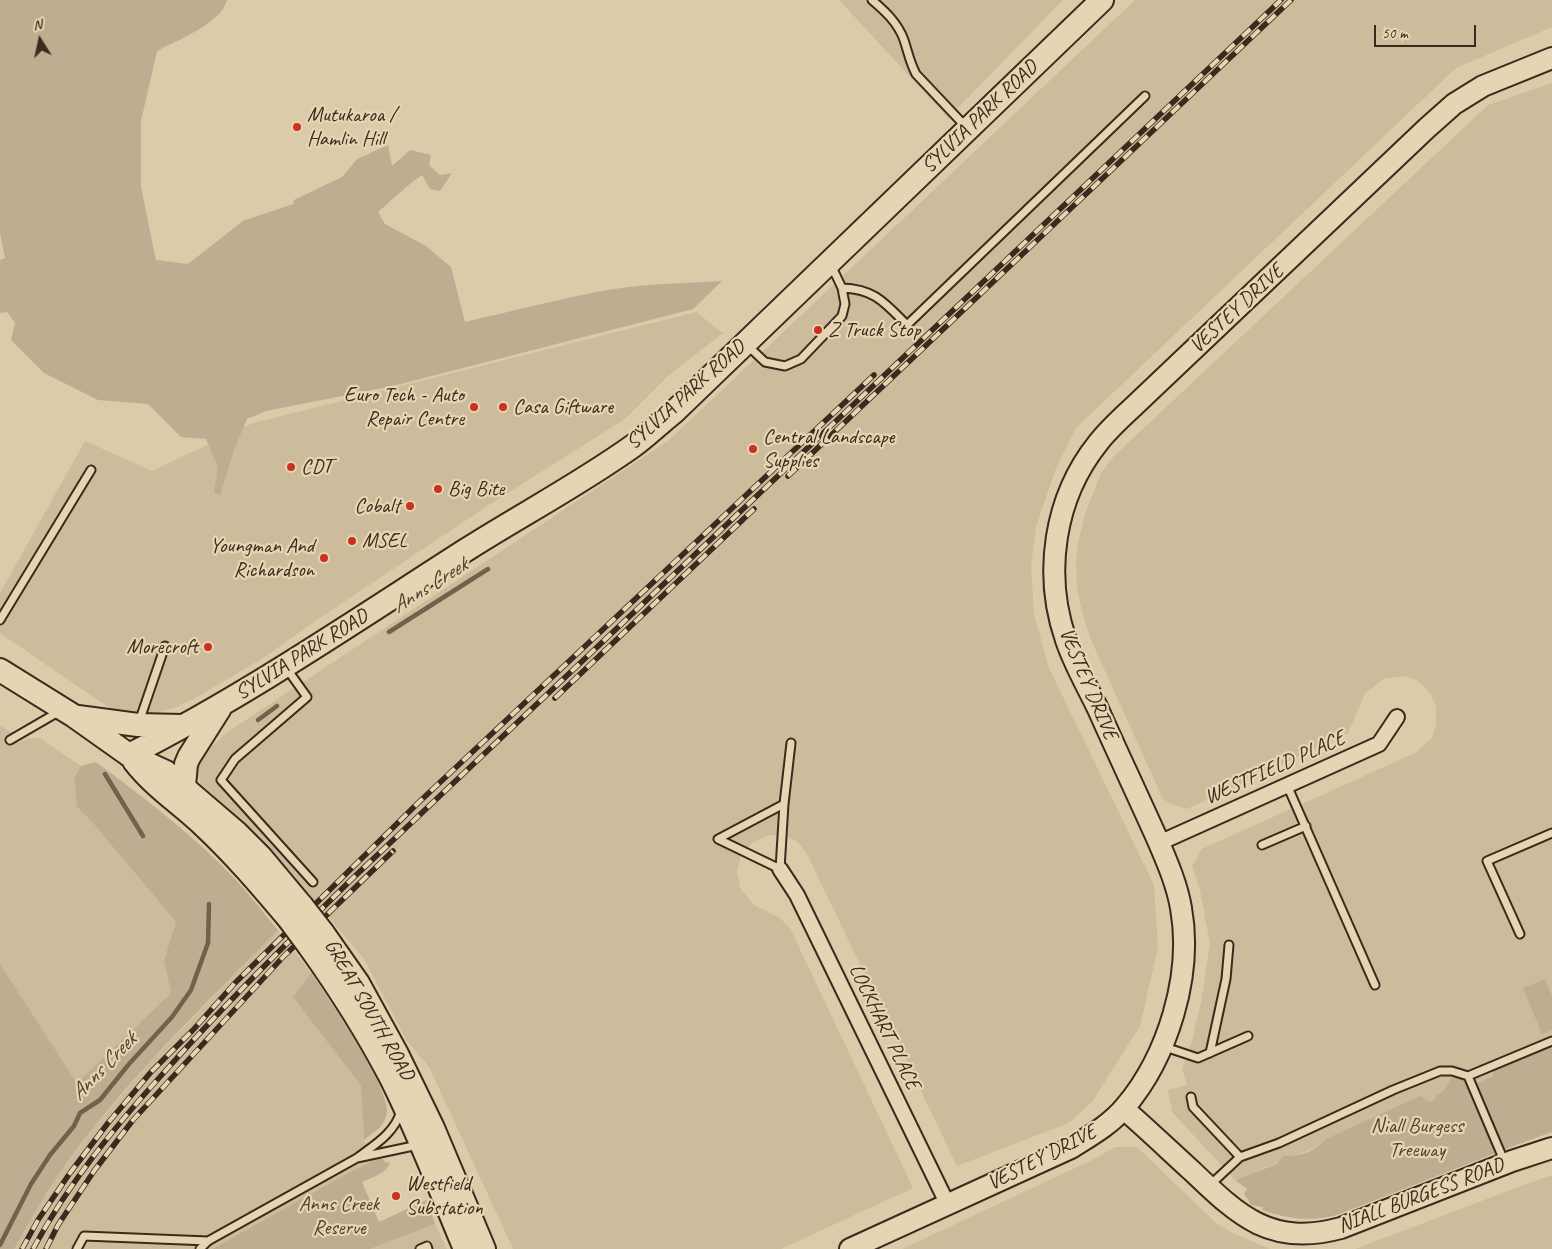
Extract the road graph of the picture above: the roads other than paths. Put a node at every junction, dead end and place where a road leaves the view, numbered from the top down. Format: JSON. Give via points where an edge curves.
{"nodes":[{"id":1,"x":872,"y":0,"type":"edge"},
{"id":2,"x":1102,"y":0,"type":"edge"},
{"id":3,"x":1552,"y":58,"type":"edge"},
{"id":4,"x":1145,"y":96,"type":"dead end"},
{"id":5,"x":968,"y":129,"type":"junction"},
{"id":6,"x":830,"y":262,"type":"junction"},
{"id":7,"x":842,"y":288,"type":"junction"},
{"id":8,"x":745,"y":343,"type":"junction"},
{"id":9,"x":91,"y":470,"type":"dead end"},
{"id":10,"x":0,"y":620,"type":"edge"},
{"id":11,"x":165,"y":646,"type":"dead end"},
{"id":12,"x":285,"y":666,"type":"junction"},
{"id":13,"x":0,"y":670,"type":"edge"},
{"id":14,"x":224,"y":703,"type":"junction"},
{"id":15,"x":68,"y":713,"type":"junction"},
{"id":16,"x":1397,"y":718,"type":"dead end"},
{"id":17,"x":138,"y":725,"type":"junction"},
{"id":18,"x":184,"y":726,"type":"junction"},
{"id":19,"x":10,"y":740,"type":"dead end"},
{"id":20,"x":791,"y":743,"type":"dead end"},
{"id":21,"x":129,"y":755,"type":"junction"},
{"id":22,"x":1288,"y":785,"type":"junction"},
{"id":23,"x":184,"y":786,"type":"junction"},
{"id":24,"x":784,"y":804,"type":"junction"},
{"id":25,"x":1306,"y":826,"type":"junction"},
{"id":26,"x":1552,"y":833,"type":"edge"},
{"id":27,"x":1159,"y":843,"type":"junction"},
{"id":28,"x":1262,"y":845,"type":"dead end"},
{"id":29,"x":780,"y":869,"type":"junction"},
{"id":30,"x":313,"y":882,"type":"dead end"},
{"id":31,"x":296,"y":913,"type":"junction"},
{"id":32,"x":1520,"y":934,"type":"dead end"},
{"id":33,"x":316,"y":939,"type":"junction"},
{"id":34,"x":1229,"y":945,"type":"dead end"},
{"id":35,"x":1374,"y":985,"type":"dead end"},
{"id":36,"x":1248,"y":1036,"type":"dead end"},
{"id":37,"x":1552,"y":1040,"type":"edge"},
{"id":38,"x":1162,"y":1046,"type":"junction"},
{"id":39,"x":1210,"y":1053,"type":"junction"},
{"id":40,"x":1468,"y":1076,"type":"junction"},
{"id":41,"x":1191,"y":1097,"type":"dead end"},
{"id":42,"x":403,"y":1104,"type":"junction"},
{"id":43,"x":1124,"y":1108,"type":"junction"},
{"id":44,"x":429,"y":1141,"type":"junction"},
{"id":45,"x":1552,"y":1148,"type":"edge"},
{"id":46,"x":1240,"y":1157,"type":"junction"},
{"id":47,"x":357,"y":1158,"type":"junction"},
{"id":48,"x":1505,"y":1164,"type":"junction"},
{"id":49,"x":1208,"y":1187,"type":"junction"},
{"id":50,"x":948,"y":1205,"type":"junction"},
{"id":51,"x":208,"y":1241,"type":"junction"},
{"id":52,"x":77,"y":1249,"type":"edge"},
{"id":53,"x":200,"y":1249,"type":"edge"},
{"id":54,"x":420,"y":1249,"type":"edge"},
{"id":55,"x":428,"y":1249,"type":"edge"},
{"id":56,"x":465,"y":1249,"type":"edge"},
{"id":57,"x":484,"y":1249,"type":"edge"},
{"id":58,"x":850,"y":1249,"type":"edge"}],
"edges":[{"from":1,"to":5,"type":"lane","via":[[898,26],[916,74]]},
{"from":2,"to":5,"type":"main road","name":"SYLVIA PARK ROAD"},
{"from":3,"to":27,"type":"street","name":"VESTEY DRIVE","via":[[1483,86],[1454,104],[1426,128],[1119,420],[1078,472],[1060,518],[1054,562],[1055,594],[1066,640]]},
{"from":4,"to":7,"type":"lane","via":[[907,325],[883,301],[862,289]]},
{"from":5,"to":6,"type":"main road","name":"SYLVIA PARK ROAD"},
{"from":6,"to":7,"type":"lane"},
{"from":6,"to":8,"type":"main road","name":"SYLVIA PARK ROAD"},
{"from":7,"to":8,"type":"lane","via":[[845,304],[842,316],[801,359],[785,366],[765,362]]},
{"from":8,"to":12,"type":"main road","name":"SYLVIA PARK ROAD","via":[[674,412],[633,446]]},
{"from":9,"to":10,"type":"lane"},
{"from":11,"to":17,"type":"lane"},
{"from":12,"to":14,"type":"main road","name":"SYLVIA PARK ROAD"},
{"from":12,"to":30,"type":"lane","via":[[307,697],[235,759],[221,780]]},
{"from":13,"to":15,"type":"main road","name":"GREAT SOUTH ROAD"},
{"from":14,"to":18,"type":"main road","name":"SYLVIA PARK ROAD"},
{"from":14,"to":23,"type":"main road","via":[[189,757]]},
{"from":15,"to":17,"type":"main road"},
{"from":15,"to":19,"type":"lane"},
{"from":15,"to":21,"type":"main road","name":"GREAT SOUTH ROAD"},
{"from":16,"to":22,"type":"street","name":"WESTFIELD PLACE","via":[[1379,744]]},
{"from":17,"to":18,"type":"main road"},
{"from":18,"to":21,"type":"main road","name":"SYLVIA PARK ROAD"},
{"from":20,"to":24,"type":"lane"},
{"from":21,"to":23,"type":"main road","name":"GREAT SOUTH ROAD","via":[[166,772]]},
{"from":21,"to":31,"type":"main road","name":"GREAT SOUTH ROAD","via":[[145,776],[203,825],[261,885]]},
{"from":22,"to":25,"type":"lane"},
{"from":22,"to":27,"type":"street","name":"WESTFIELD PLACE"},
{"from":23,"to":31,"type":"main road","name":"GREAT SOUTH ROAD","via":[[261,857]]},
{"from":24,"to":29,"type":"lane"},
{"from":24,"to":29,"type":"lane","via":[[718,839]]},
{"from":25,"to":28,"type":"lane"},
{"from":25,"to":35,"type":"lane"},
{"from":26,"to":32,"type":"lane","via":[[1487,861]]},
{"from":27,"to":38,"type":"street","name":"VESTEY DRIVE","via":[[1172,874],[1181,909],[1184,950],[1180,985],[1169,1032]]},
{"from":29,"to":50,"type":"street","name":"LOCKHART PLACE","via":[[797,895]]},
{"from":31,"to":33,"type":"main road","name":"GREAT SOUTH ROAD","bridge":true},
{"from":33,"to":42,"type":"main road","name":"GREAT SOUTH ROAD","via":[[331,977],[371,1042]]},
{"from":33,"to":44,"type":"main road","name":"GREAT SOUTH ROAD","via":[[358,983],[397,1054]]},
{"from":34,"to":39,"type":"lane","via":[[1223,996]]},
{"from":36,"to":39,"type":"lane"},
{"from":37,"to":40,"type":"lane"},
{"from":38,"to":39,"type":"lane","via":[[1198,1058]]},
{"from":38,"to":43,"type":"street","name":"VESTEY DRIVE","via":[[1148,1076]]},
{"from":40,"to":46,"type":"lane","via":[[1440,1071],[1279,1143]]},
{"from":40,"to":48,"type":"lane"},
{"from":41,"to":46,"type":"lane","via":[[1193,1107]]},
{"from":42,"to":44,"type":"main road","name":"GREAT SOUTH ROAD"},
{"from":42,"to":47,"type":"lane","via":[[393,1128]]},
{"from":43,"to":49,"type":"street","name":"NIALL BURGESS ROAD"},
{"from":43,"to":50,"type":"street","name":"VESTEY DRIVE","via":[[1100,1130],[1070,1148]]},
{"from":44,"to":47,"type":"lane","via":[[412,1148]]},
{"from":44,"to":56,"type":"main road","name":"GREAT SOUTH ROAD"},
{"from":44,"to":57,"type":"main road","name":"GREAT SOUTH ROAD"},
{"from":45,"to":48,"type":"street","name":"NIALL BURGESS ROAD"},
{"from":46,"to":49,"type":"lane"},
{"from":47,"to":51,"type":"lane"},
{"from":48,"to":49,"type":"street","name":"NIALL BURGESS ROAD","via":[[1347,1226],[1314,1234],[1281,1232],[1256,1223],[1237,1212]]},
{"from":50,"to":58,"type":"street","name":"VESTEY DRIVE"},
{"from":51,"to":52,"type":"lane","via":[[84,1236]]},
{"from":51,"to":53,"type":"lane"},
{"from":54,"to":55,"type":"lane","via":[[427,1246]]}]}
